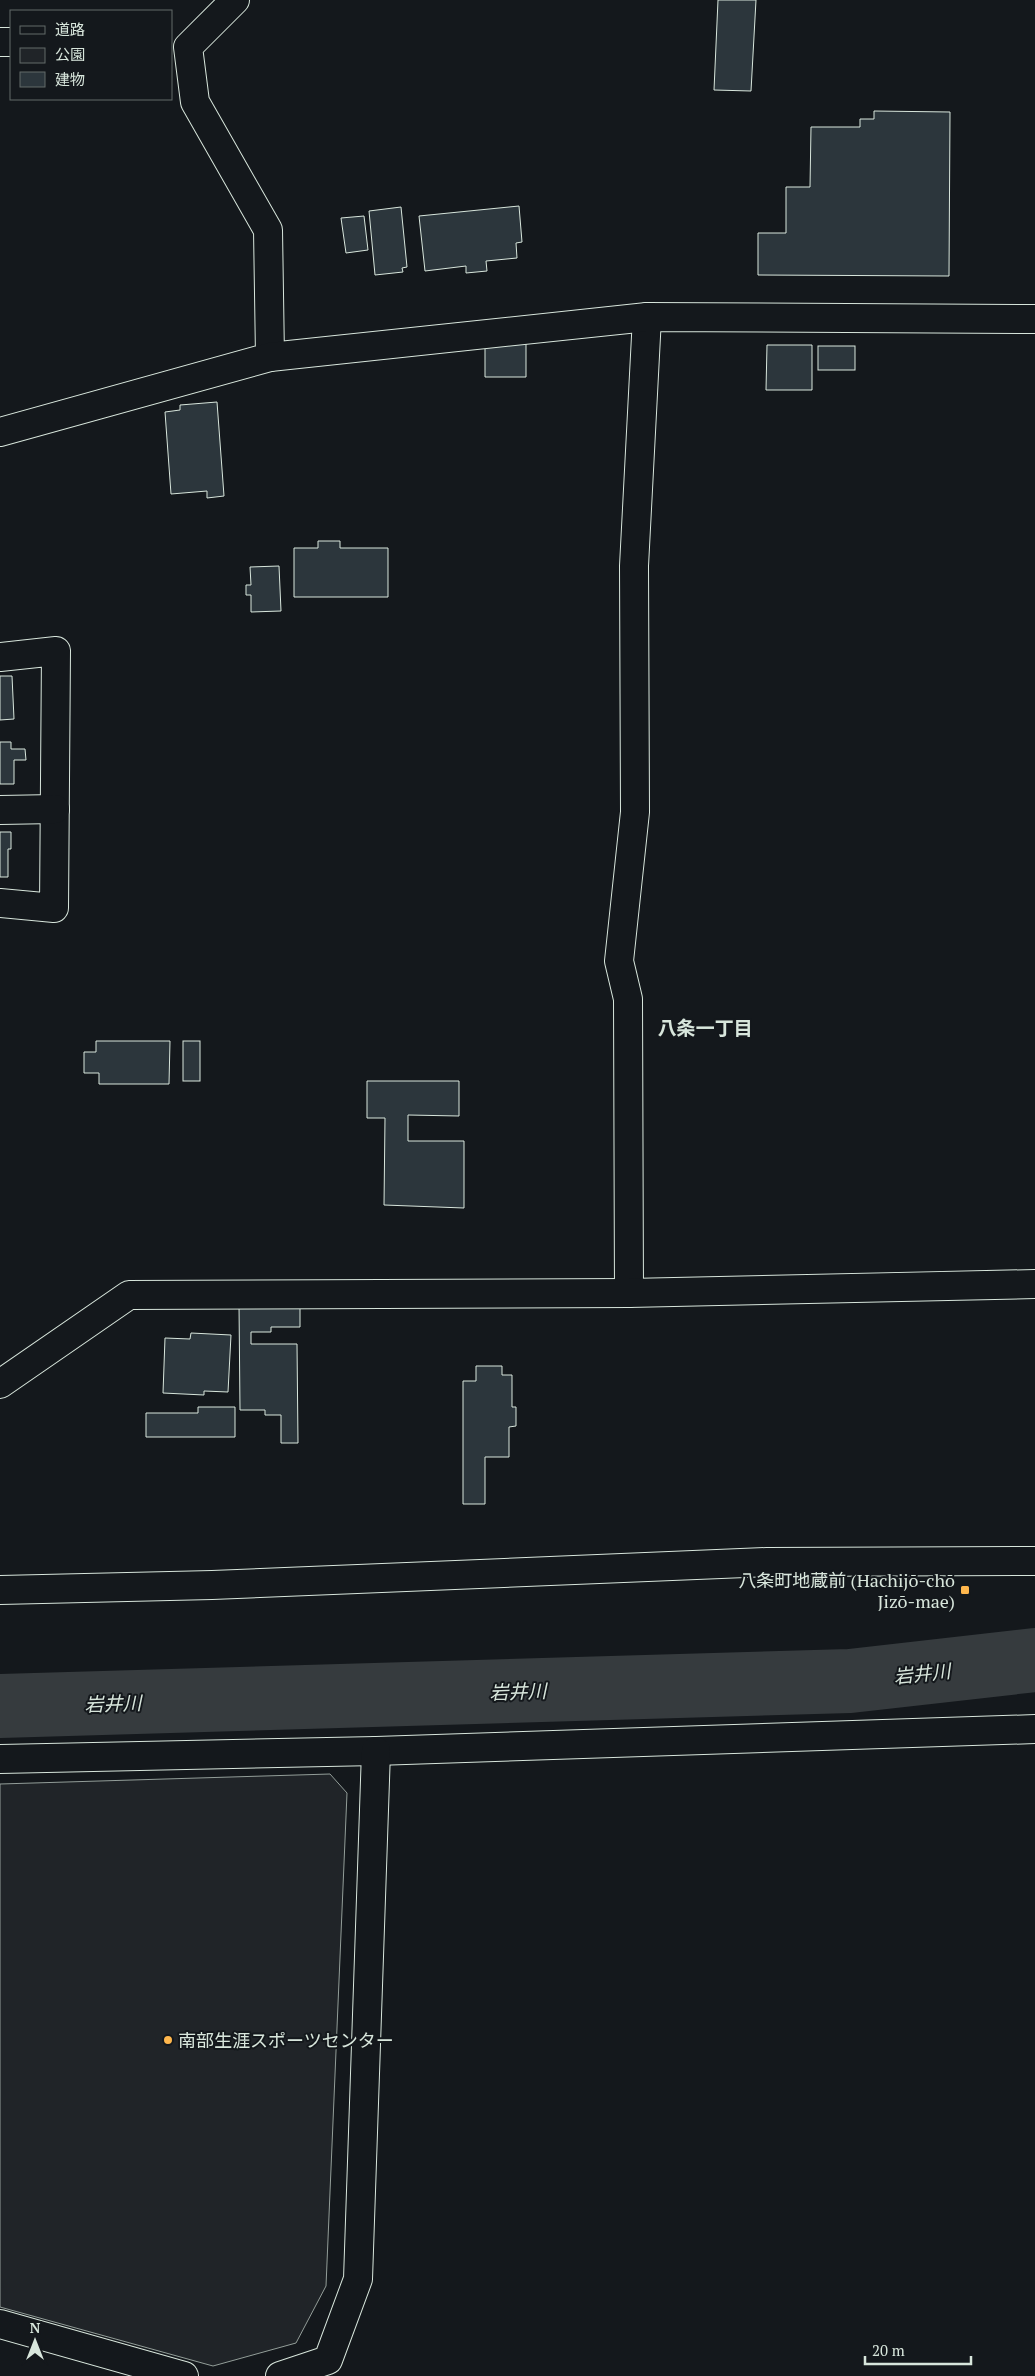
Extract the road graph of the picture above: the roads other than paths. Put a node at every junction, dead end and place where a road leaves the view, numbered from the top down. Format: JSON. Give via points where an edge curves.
{"nodes":[{"id":1,"x":235,"y":0,"type":"edge"},
{"id":2,"x":180,"y":47,"type":"edge"},
{"id":3,"x":647,"y":317,"type":"junction"},
{"id":4,"x":1035,"y":319,"type":"edge"},
{"id":5,"x":270,"y":357,"type":"junction"},
{"id":6,"x":0,"y":432,"type":"edge"},
{"id":7,"x":0,"y":657,"type":"edge"},
{"id":8,"x":55,"y":809,"type":"junction"},
{"id":9,"x":0,"y":810,"type":"edge"},
{"id":10,"x":0,"y":903,"type":"edge"},
{"id":11,"x":1035,"y":1284,"type":"edge"},
{"id":12,"x":629,"y":1293,"type":"junction"},
{"id":13,"x":0,"y":1384,"type":"edge"},
{"id":14,"x":1035,"y":1561,"type":"edge"},
{"id":15,"x":0,"y":1590,"type":"edge"},
{"id":16,"x":1035,"y":1729,"type":"edge"},
{"id":17,"x":376,"y":1751,"type":"junction"},
{"id":18,"x":0,"y":1759,"type":"edge"},
{"id":19,"x":0,"y":2324,"type":"edge"},
{"id":20,"x":184,"y":2376,"type":"edge"},
{"id":21,"x":280,"y":2376,"type":"edge"}],
"edges":[{"from":1,"to":2,"type":"street"},
{"from":2,"to":5,"type":"street","via":[[195,102],[268,230]]},
{"from":3,"to":4,"type":"street"},
{"from":3,"to":5,"type":"street"},
{"from":3,"to":12,"type":"street","via":[[634,566],[635,812],[619,961],[628,999]]},
{"from":5,"to":6,"type":"street"},
{"from":7,"to":8,"type":"street","via":[[56,651]]},
{"from":8,"to":9,"type":"street"},
{"from":8,"to":10,"type":"street","via":[[54,908]]},
{"from":11,"to":12,"type":"street"},
{"from":12,"to":13,"type":"street","via":[[129,1295]]},
{"from":14,"to":15,"type":"street","via":[[767,1562],[212,1586]]},
{"from":16,"to":17,"type":"street"},
{"from":17,"to":18,"type":"street"},
{"from":17,"to":21,"type":"street","via":[[358,2278],[328,2360]]},
{"from":19,"to":20,"type":"street"}]}
